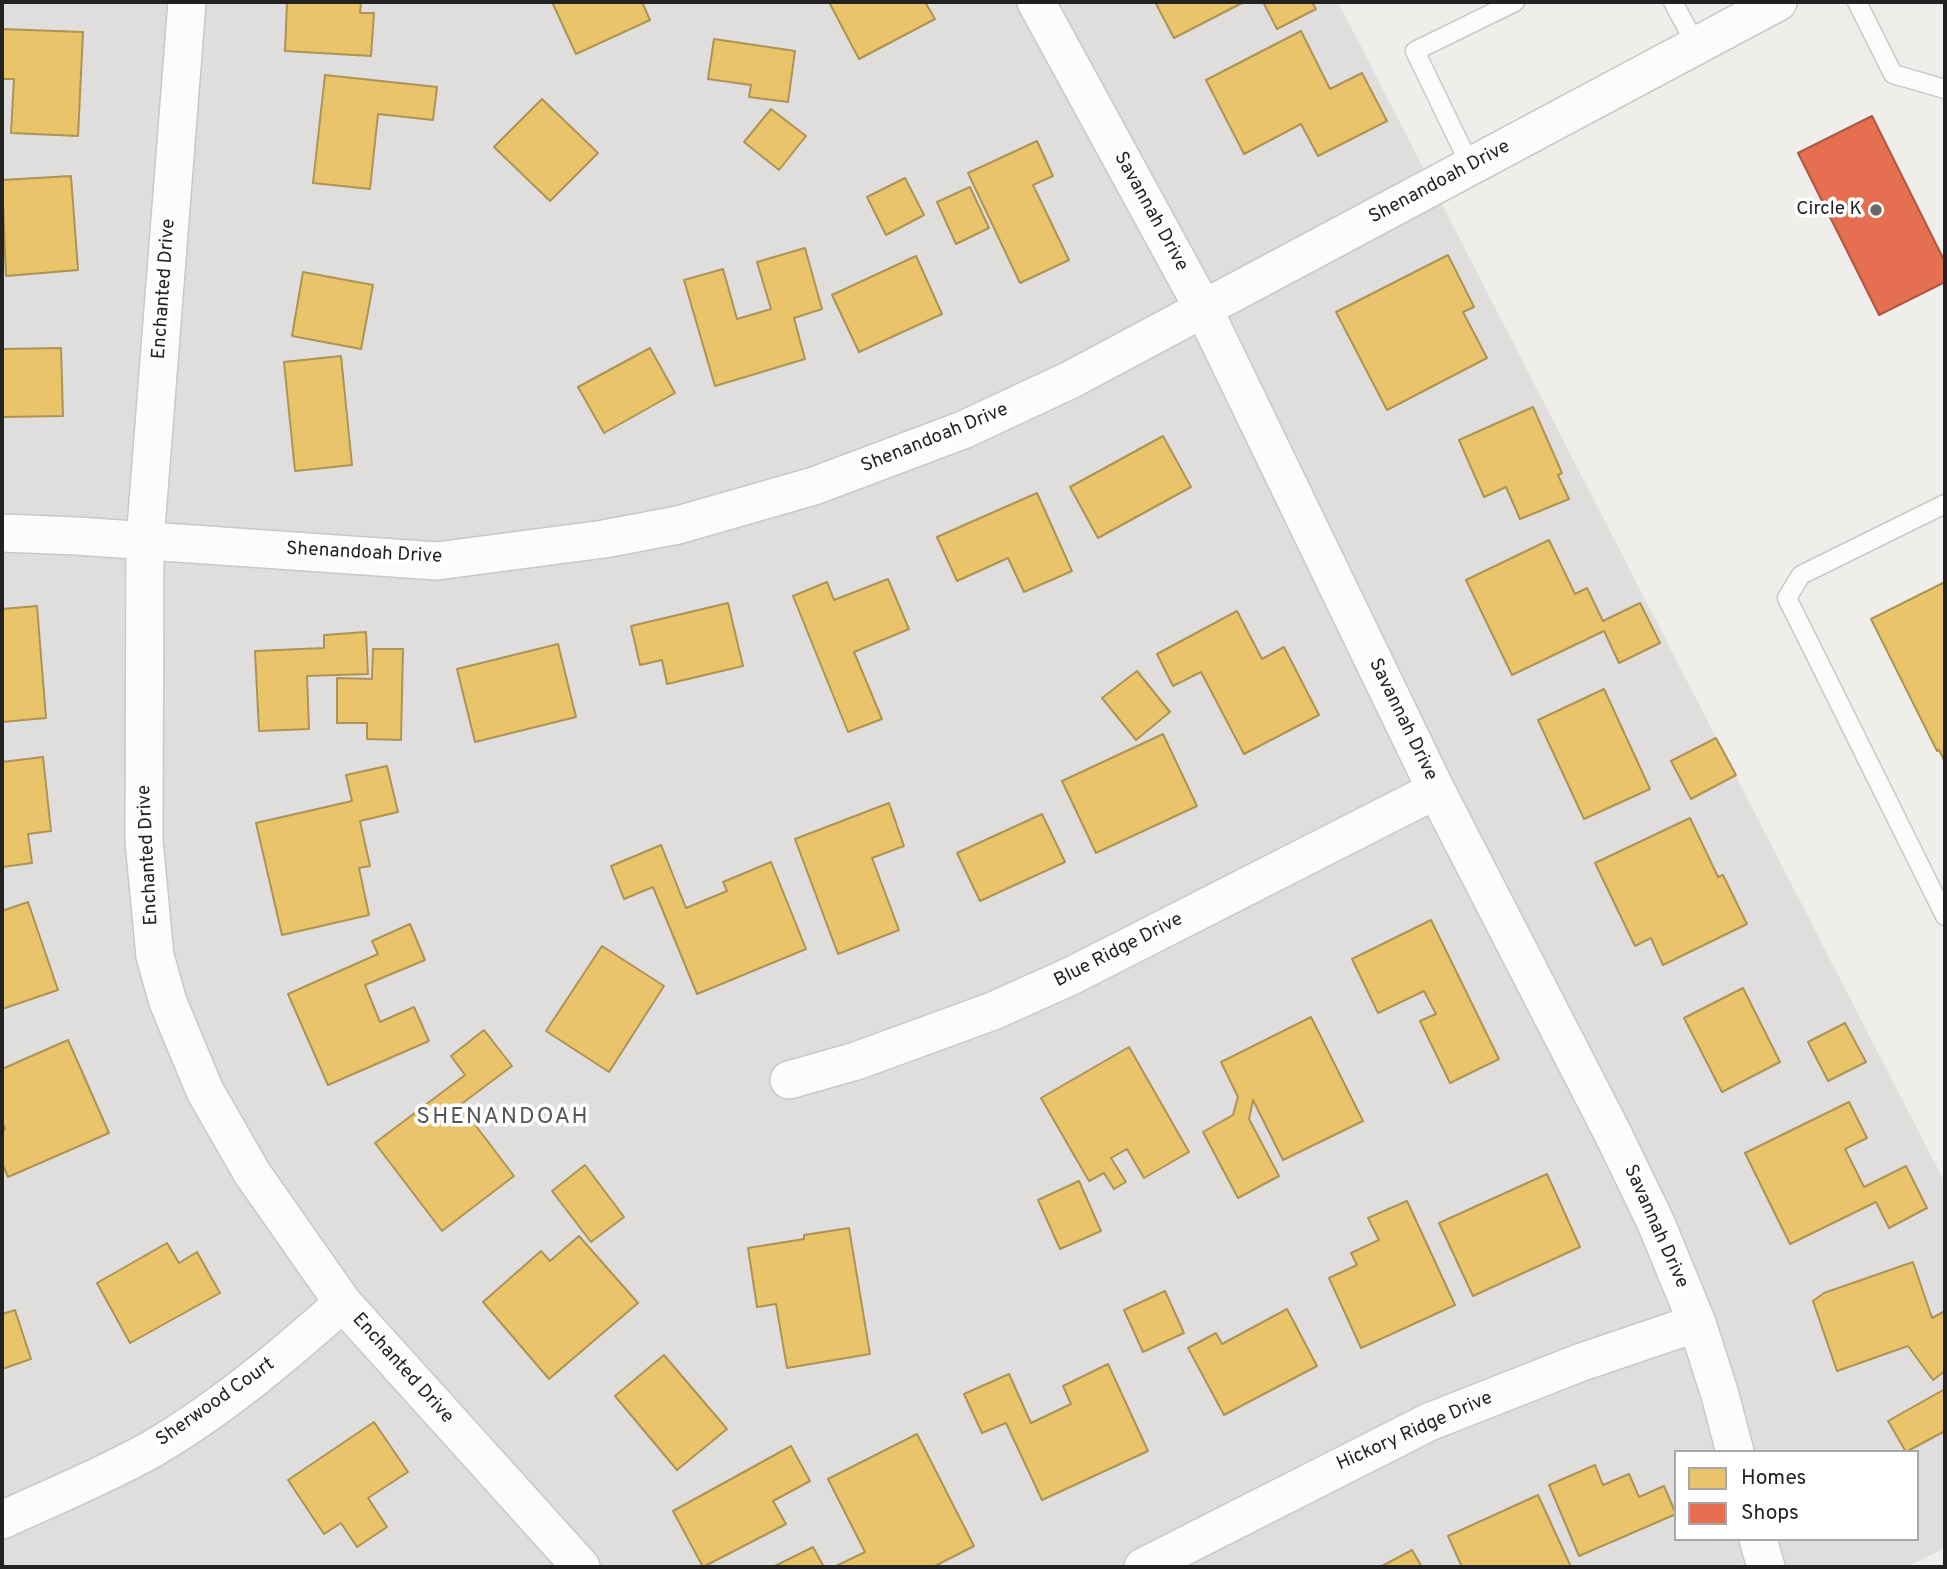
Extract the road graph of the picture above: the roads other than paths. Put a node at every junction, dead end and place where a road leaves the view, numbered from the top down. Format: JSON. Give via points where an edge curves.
{"nodes":[{"id":1,"x":187,"y":2,"type":"edge"},
{"id":2,"x":1036,"y":2,"type":"edge"},
{"id":3,"x":1515,"y":2,"type":"edge"},
{"id":4,"x":1673,"y":2,"type":"edge"},
{"id":5,"x":1778,"y":2,"type":"edge"},
{"id":6,"x":1857,"y":2,"type":"edge"},
{"id":7,"x":1696,"y":45,"type":"junction"},
{"id":8,"x":1945,"y":89,"type":"edge"},
{"id":9,"x":1471,"y":167,"type":"junction"},
{"id":10,"x":1204,"y":310,"type":"junction"},
{"id":11,"x":1945,"y":504,"type":"edge"},
{"id":12,"x":2,"y":533,"type":"edge"},
{"id":13,"x":145,"y":541,"type":"junction"},
{"id":14,"x":1436,"y":790,"type":"junction"},
{"id":15,"x":1945,"y":916,"type":"edge"},
{"id":16,"x":789,"y":1080,"type":"dead end"},
{"id":17,"x":343,"y":1303,"type":"junction"},
{"id":18,"x":1697,"y":1323,"type":"junction"},
{"id":19,"x":1734,"y":1450,"type":"edge"},
{"id":20,"x":2,"y":1520,"type":"edge"},
{"id":21,"x":1759,"y":1541,"type":"edge"},
{"id":22,"x":581,"y":1567,"type":"edge"},
{"id":23,"x":1143,"y":1567,"type":"edge"},
{"id":24,"x":1766,"y":1567,"type":"edge"}],
"edges":[{"from":1,"to":13,"type":"street","name":"Enchanted Drive"},
{"from":2,"to":10,"type":"street","name":"Savannah Drive"},
{"from":3,"to":9,"type":"lane","via":[[1415,51]]},
{"from":4,"to":7,"type":"lane"},
{"from":5,"to":7,"type":"street","name":"Shenandoah Drive"},
{"from":6,"to":8,"type":"lane","via":[[1894,74]]},
{"from":7,"to":9,"type":"street","name":"Shenandoah Drive"},
{"from":9,"to":10,"type":"street","name":"Shenandoah Drive"},
{"from":10,"to":13,"type":"street","name":"Shenandoah Drive","via":[[963,430],[814,486],[678,525],[437,561]]},
{"from":10,"to":14,"type":"street","name":"Savannah Drive"},
{"from":11,"to":15,"type":"lane","via":[[1801,575],[1787,598]]},
{"from":12,"to":13,"type":"street","name":"Shenandoah Drive"},
{"from":13,"to":17,"type":"street","name":"Enchanted Drive","via":[[144,841],[155,956],[168,1002],[205,1091],[253,1173]]},
{"from":14,"to":16,"type":"street","name":"Blue Ridge Drive","via":[[1071,976],[856,1061]]},
{"from":14,"to":18,"type":"street","name":"Savannah Drive","via":[[1618,1145]]},
{"from":17,"to":20,"type":"street","name":"Sherwood Court","via":[[196,1421],[106,1472]]},
{"from":17,"to":22,"type":"street","name":"Enchanted Drive"},
{"from":18,"to":19,"type":"street","name":"Savannah Drive"},
{"from":18,"to":23,"type":"street","name":"Hickory Ridge Drive","via":[[1429,1422]]},
{"from":21,"to":24,"type":"street"}]}
